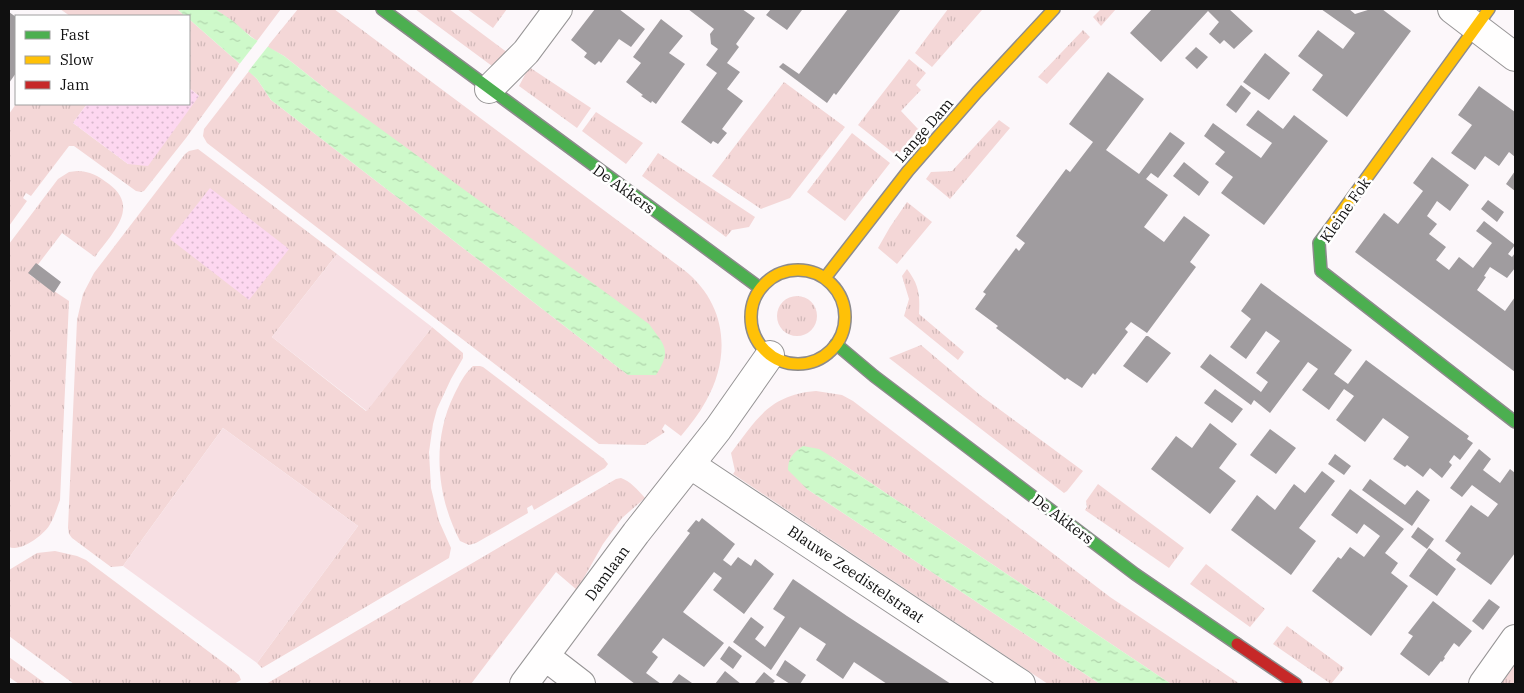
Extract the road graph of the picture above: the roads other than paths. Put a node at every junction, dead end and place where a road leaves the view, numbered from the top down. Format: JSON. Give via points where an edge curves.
{"nodes":[{"id":1,"x":382,"y":9,"type":"edge"},
{"id":2,"x":558,"y":9,"type":"edge"},
{"id":3,"x":1054,"y":9,"type":"edge"},
{"id":4,"x":1452,"y":9,"type":"edge"},
{"id":5,"x":1483,"y":18,"type":"edge"},
{"id":6,"x":1515,"y":57,"type":"edge"},
{"id":7,"x":489,"y":89,"type":"junction"},
{"id":8,"x":825,"y":278,"type":"junction"},
{"id":9,"x":760,"y":288,"type":"junction"},
{"id":10,"x":836,"y":344,"type":"junction"},
{"id":11,"x":770,"y":355,"type":"junction"},
{"id":12,"x":1515,"y":422,"type":"edge"},
{"id":13,"x":692,"y":465,"type":"junction"},
{"id":14,"x":1515,"y":639,"type":"edge"},
{"id":15,"x":546,"y":657,"type":"junction"},
{"id":16,"x":1490,"y":675,"type":"edge"},
{"id":17,"x":524,"y":684,"type":"edge"},
{"id":18,"x":582,"y":684,"type":"edge"},
{"id":19,"x":1021,"y":684,"type":"edge"},
{"id":20,"x":1296,"y":684,"type":"edge"}],
"edges":[{"from":1,"to":7,"type":"street","name":"De Akkers"},
{"from":2,"to":7,"type":"street","via":[[526,52]]},
{"from":3,"to":8,"type":"street","name":"Lange Dam","via":[[908,171]]},
{"from":4,"to":5,"type":"street"},
{"from":5,"to":6,"type":"street"},
{"from":5,"to":12,"type":"street","name":"Kleine Fok","via":[[1319,243],[1321,271]]},
{"from":7,"to":9,"type":"street","name":"De Akkers"},
{"from":8,"to":9,"type":"street","via":[[790,270],[768,280]]},
{"from":8,"to":10,"type":"street","via":[[841,297],[844,309],[843,327]]},
{"from":9,"to":11,"type":"street","via":[[752,305],[751,324],[758,341]]},
{"from":10,"to":11,"type":"street","via":[[827,353],[806,363],[793,363]]},
{"from":10,"to":20,"type":"street","name":"De Akkers","via":[[1135,574]]},
{"from":11,"to":13,"type":"street"},
{"from":13,"to":15,"type":"street","name":"Damlaan","via":[[636,532]]},
{"from":13,"to":19,"type":"street","name":"Blauwe Zeedistelstraat"},
{"from":14,"to":16,"type":"street"},
{"from":15,"to":17,"type":"street","name":"Damlaan"},
{"from":15,"to":18,"type":"street"}]}
